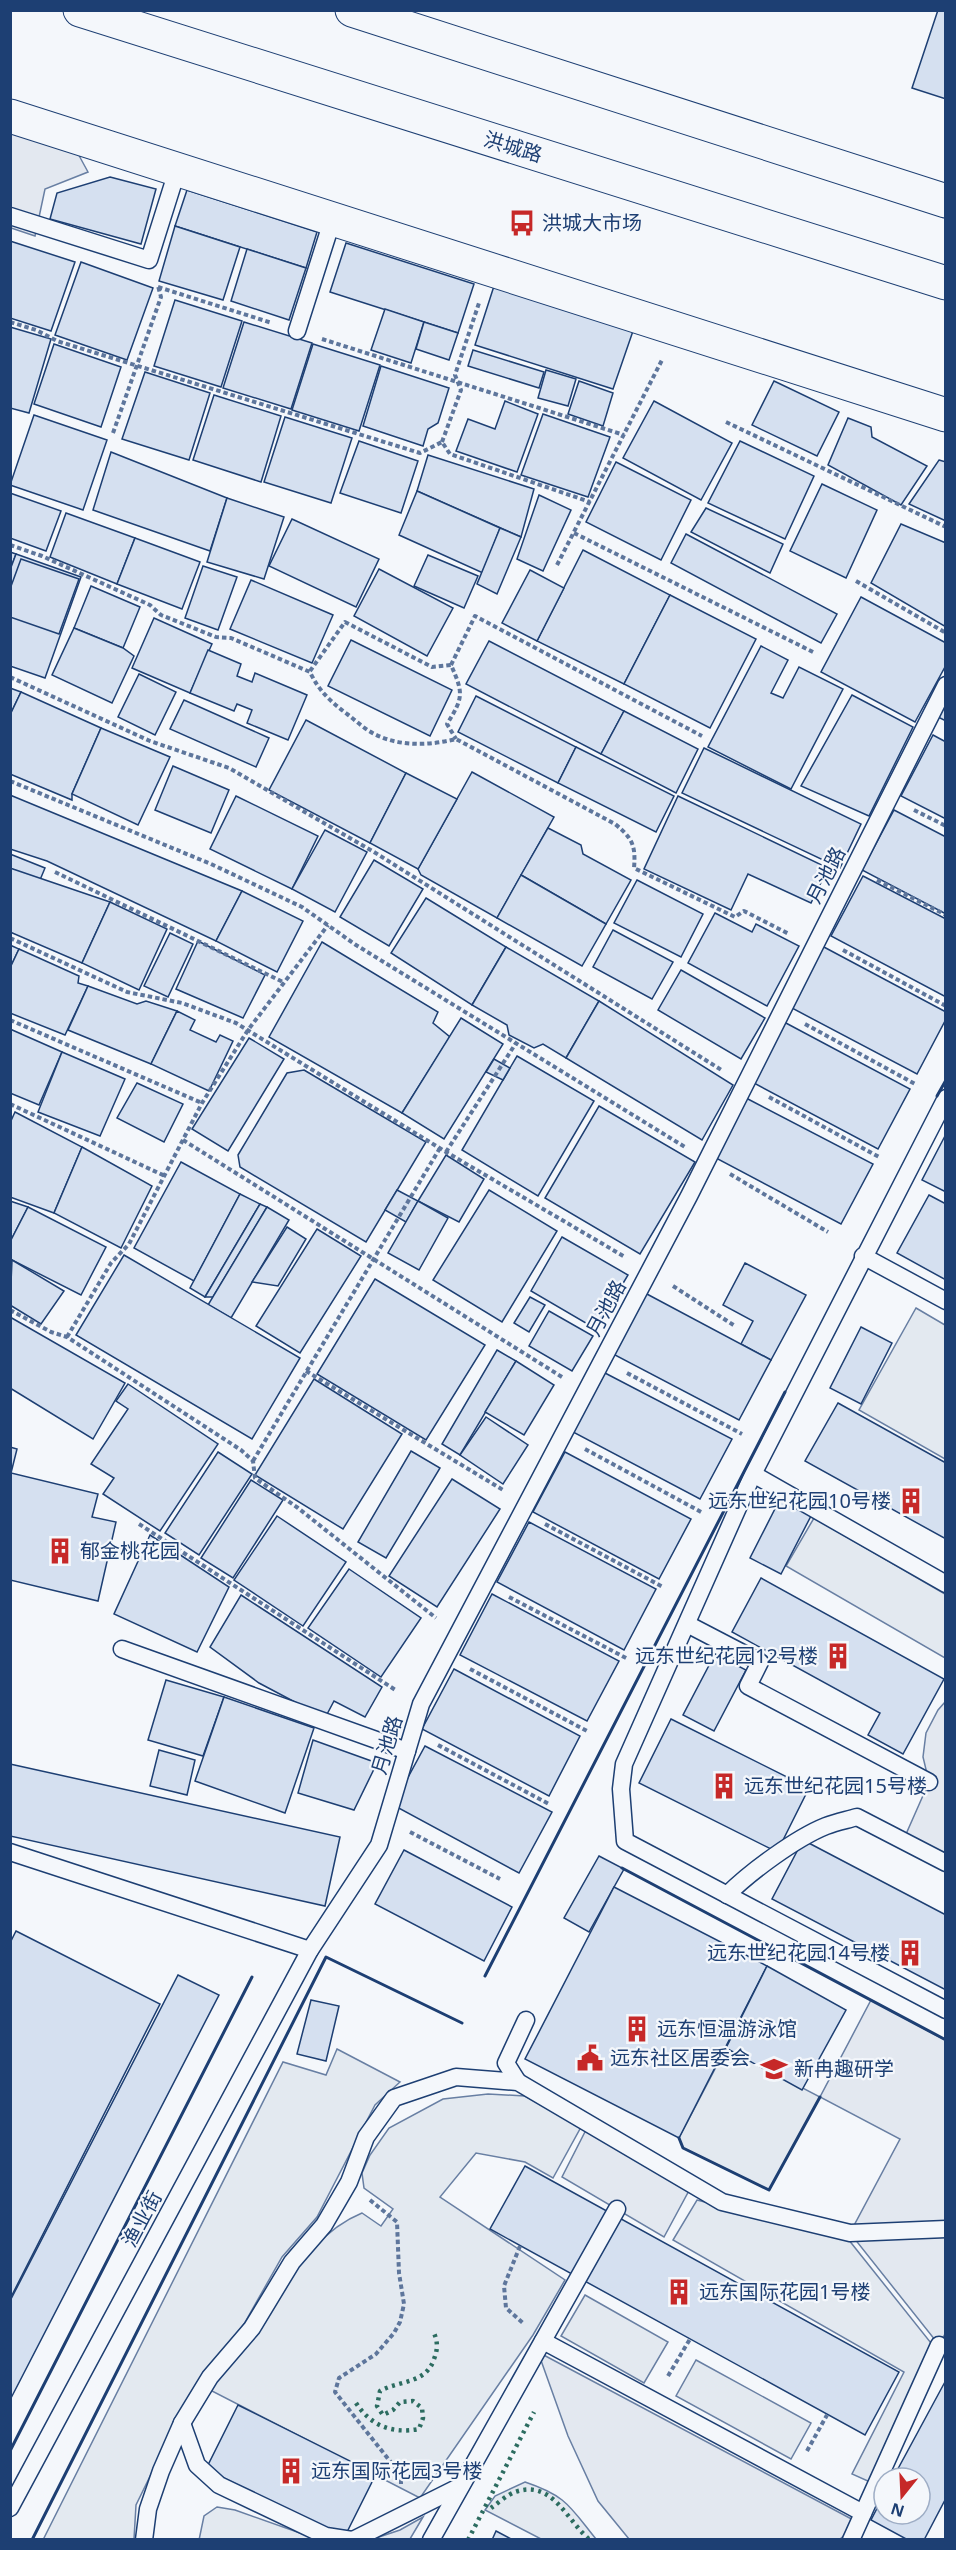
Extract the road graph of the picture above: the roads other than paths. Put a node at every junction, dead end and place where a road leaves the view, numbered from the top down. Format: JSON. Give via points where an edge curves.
{"nodes":[{"id":1,"x":80,"y":10,"type":"edge"},
{"id":2,"x":352,"y":10,"type":"edge"},
{"id":3,"x":10,"y":116,"type":"edge"},
{"id":4,"x":178,"y":168,"type":"junction"},
{"id":5,"x":945,"y":201,"type":"edge"},
{"id":6,"x":10,"y":216,"type":"edge"},
{"id":7,"x":333,"y":218,"type":"junction"},
{"id":8,"x":945,"y":283,"type":"edge"},
{"id":9,"x":297,"y":331,"type":"road end"},
{"id":10,"x":945,"y":415,"type":"edge"},
{"id":11,"x":945,"y":685,"type":"edge"},
{"id":12,"x":945,"y":1098,"type":"edge"},
{"id":13,"x":863,"y":1256,"type":"junction"},
{"id":14,"x":945,"y":1301,"type":"edge"},
{"id":15,"x":753,"y":1474,"type":"junction"},
{"id":16,"x":945,"y":1584,"type":"edge"},
{"id":17,"x":687,"y":1624,"type":"junction"},
{"id":18,"x":122,"y":1649,"type":"dead end"},
{"id":19,"x":407,"y":1751,"type":"junction"},
{"id":20,"x":929,"y":1782,"type":"dead end"},
{"id":21,"x":10,"y":1852,"type":"edge"},
{"id":22,"x":945,"y":1863,"type":"edge"},
{"id":23,"x":727,"y":1895,"type":"junction"},
{"id":24,"x":310,"y":1950,"type":"junction"},
{"id":25,"x":945,"y":2010,"type":"edge"},
{"id":26,"x":526,"y":2020,"type":"dead end"},
{"id":27,"x":518,"y":2082,"type":"junction"},
{"id":28,"x":617,"y":2210,"type":"dead end"},
{"id":29,"x":945,"y":2229,"type":"edge"},
{"id":30,"x":543,"y":2341,"type":"junction"},
{"id":31,"x":939,"y":2345,"type":"dead end"},
{"id":32,"x":182,"y":2423,"type":"junction"},
{"id":33,"x":461,"y":2486,"type":"junction"},
{"id":34,"x":10,"y":2508,"type":"edge"},
{"id":35,"x":863,"y":2513,"type":"junction"},
{"id":36,"x":144,"y":2540,"type":"edge"},
{"id":37,"x":353,"y":2540,"type":"edge"},
{"id":38,"x":431,"y":2540,"type":"edge"},
{"id":39,"x":851,"y":2540,"type":"edge"}],
"edges":[{"from":1,"to":8,"type":"main road","name":"洪城路"},
{"from":2,"to":5,"type":"main road"},
{"from":3,"to":4,"type":"main road"},
{"from":4,"to":6,"type":"lane","via":[[149,260]]},
{"from":4,"to":7,"type":"main road"},
{"from":7,"to":9,"type":"lane"},
{"from":7,"to":10,"type":"main road"},
{"from":11,"to":19,"type":"lane","name":"月池路","via":[[707,1160],[421,1704]]},
{"from":12,"to":13,"type":"lane"},
{"from":13,"to":14,"type":"lane"},
{"from":13,"to":15,"type":"lane"},
{"from":15,"to":16,"type":"lane"},
{"from":15,"to":17,"type":"lane"},
{"from":17,"to":20,"type":"lane","via":[[760,1662],[748,1686]]},
{"from":17,"to":23,"type":"lane","via":[[624,1764],[621,1789],[625,1841]]},
{"from":18,"to":19,"type":"lane"},
{"from":19,"to":24,"type":"lane","name":"月池路","via":[[379,1845]]},
{"from":21,"to":24,"type":"lane"},
{"from":22,"to":23,"type":"lane","via":[[857,1817],[825,1826],[795,1843]]},
{"from":23,"to":25,"type":"lane"},
{"from":24,"to":34,"type":"lane","name":"渔业街"},
{"from":26,"to":27,"type":"lane","via":[[506,2063]]},
{"from":27,"to":29,"type":"lane","via":[[722,2202],[850,2233]]},
{"from":27,"to":32,"type":"lane","via":[[456,2077],[394,2098],[366,2137],[348,2182],[324,2225],[292,2262],[252,2328],[210,2377]]},
{"from":28,"to":30,"type":"lane"},
{"from":30,"to":33,"type":"lane"},
{"from":30,"to":35,"type":"lane"},
{"from":31,"to":35,"type":"lane"},
{"from":32,"to":36,"type":"lane","via":[[148,2509]]},
{"from":32,"to":37,"type":"lane","via":[[197,2465],[219,2485],[326,2536]]},
{"from":33,"to":37,"type":"lane"},
{"from":33,"to":38,"type":"lane"},
{"from":35,"to":39,"type":"lane"}]}
